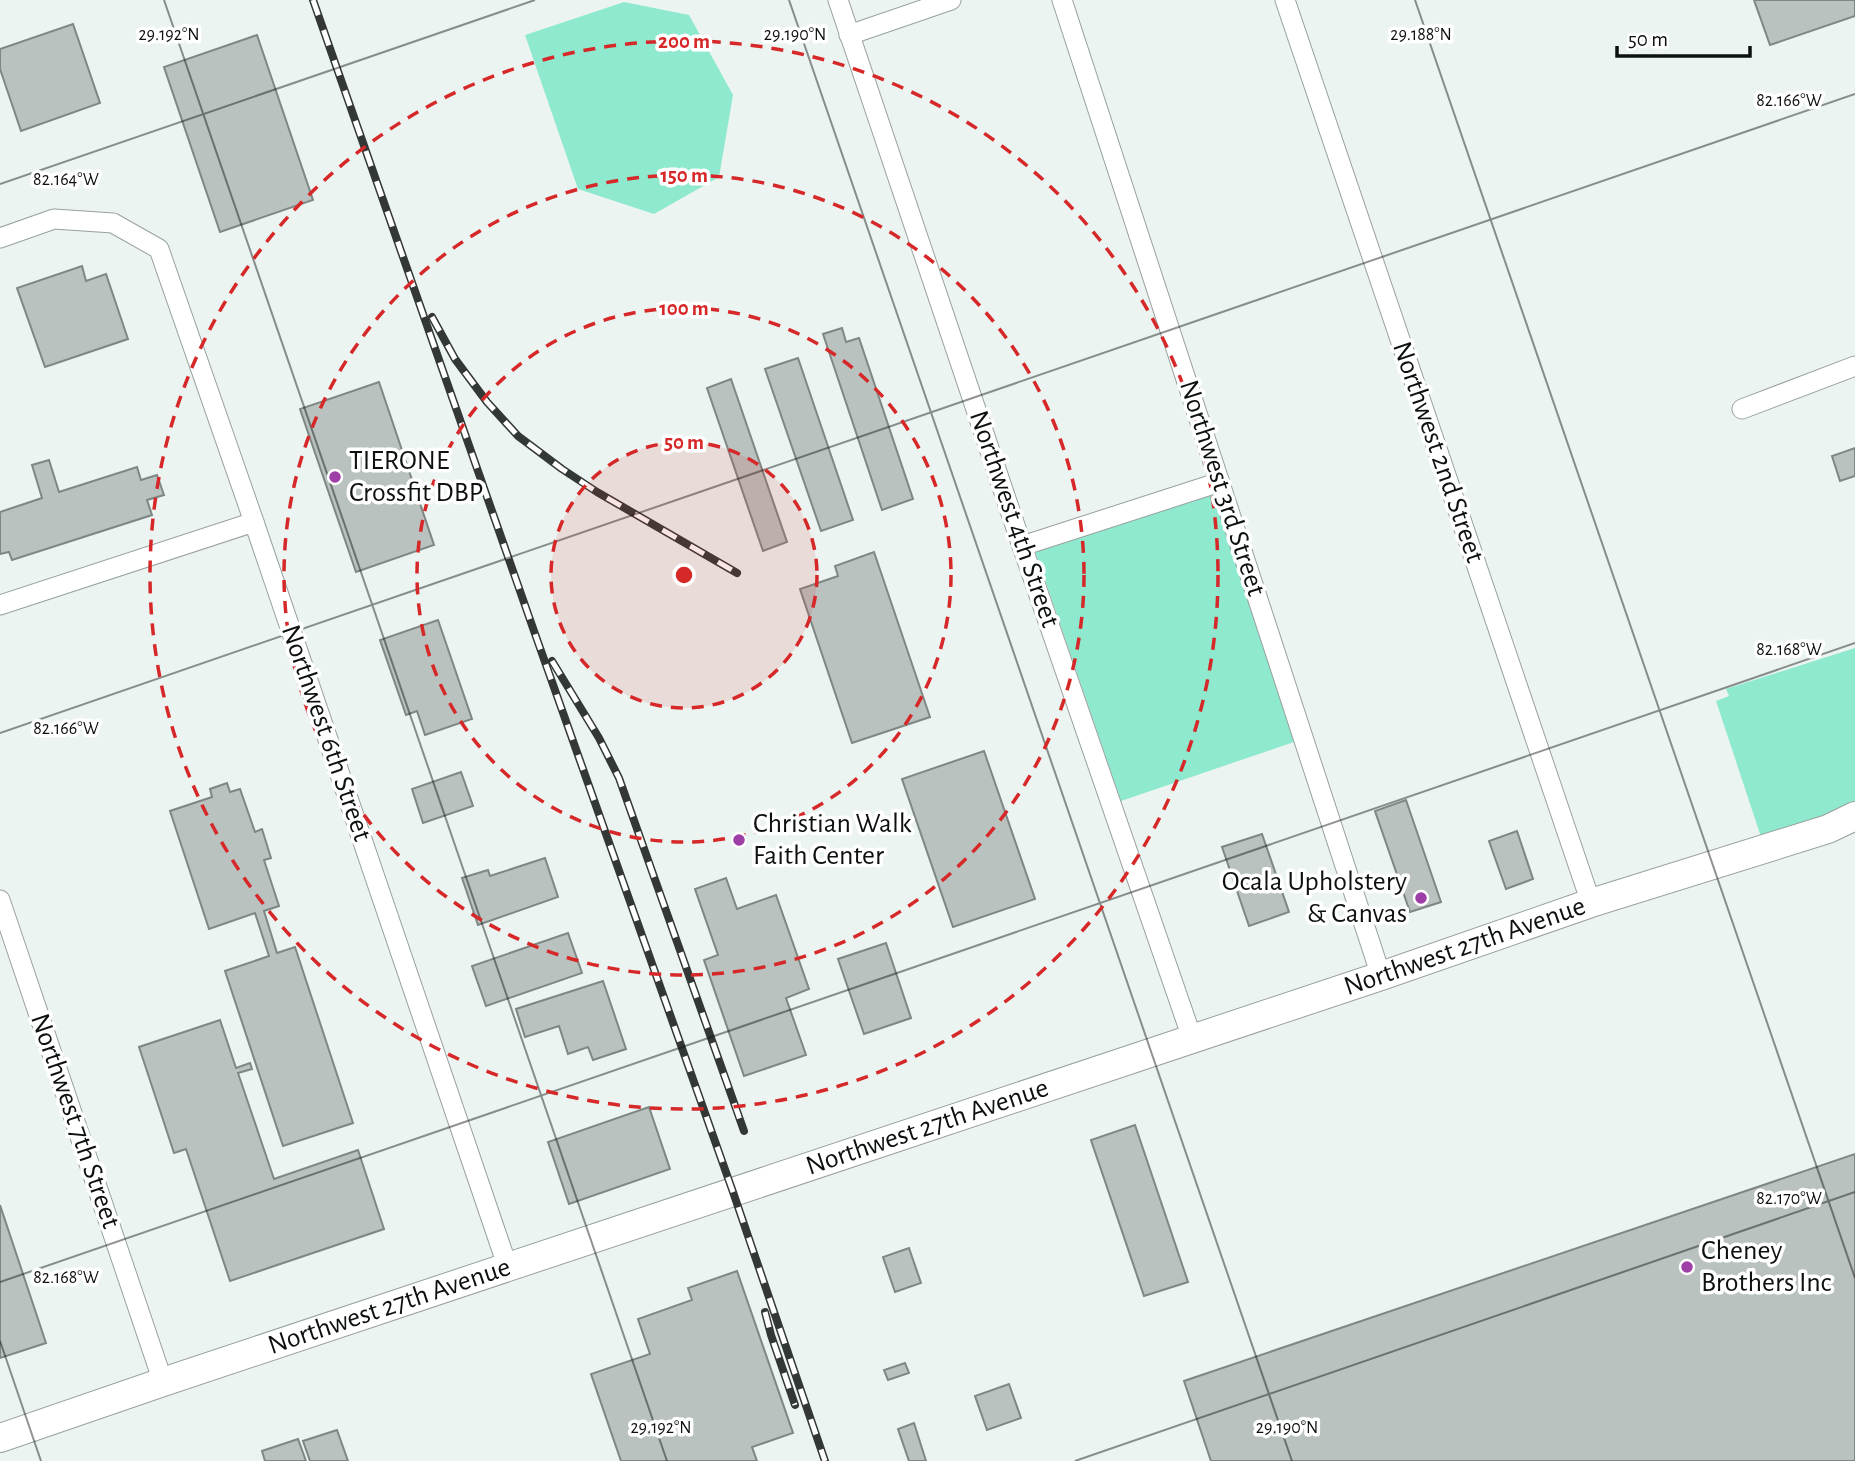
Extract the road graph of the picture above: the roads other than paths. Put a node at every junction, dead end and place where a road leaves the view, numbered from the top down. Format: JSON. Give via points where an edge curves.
{"nodes":[{"id":1,"x":838,"y":0,"type":"edge"},
{"id":2,"x":951,"y":0,"type":"edge"},
{"id":3,"x":1062,"y":0,"type":"edge"},
{"id":4,"x":1285,"y":0,"type":"edge"},
{"id":5,"x":849,"y":35,"type":"junction"},
{"id":6,"x":0,"y":238,"type":"edge"},
{"id":7,"x":1855,"y":366,"type":"edge"},
{"id":8,"x":1742,"y":409,"type":"dead end"},
{"id":9,"x":1220,"y":482,"type":"junction"},
{"id":10,"x":254,"y":522,"type":"junction"},
{"id":11,"x":1022,"y":545,"type":"junction"},
{"id":12,"x":0,"y":605,"type":"edge"},
{"id":13,"x":1855,"y":816,"type":"edge"},
{"id":14,"x":1842,"y":826,"type":"edge"},
{"id":15,"x":0,"y":900,"type":"edge"},
{"id":16,"x":1591,"y":903,"type":"junction"},
{"id":17,"x":1381,"y":976,"type":"junction"},
{"id":18,"x":1192,"y":1038,"type":"junction"},
{"id":19,"x":508,"y":1268,"type":"junction"},
{"id":20,"x":163,"y":1382,"type":"junction"},
{"id":21,"x":0,"y":1438,"type":"edge"}],
"edges":[{"from":1,"to":5,"type":"street","name":"Northwest 4th Street"},
{"from":2,"to":5,"type":"street"},
{"from":3,"to":9,"type":"street","name":"Northwest 3rd Street"},
{"from":4,"to":16,"type":"street","name":"Northwest 2nd Street"},
{"from":5,"to":11,"type":"street","name":"Northwest 4th Street"},
{"from":6,"to":10,"type":"street","name":"Northwest 6th Street","via":[[54,219],[113,223],[159,249]]},
{"from":7,"to":8,"type":"street"},
{"from":9,"to":11,"type":"street"},
{"from":9,"to":17,"type":"street","name":"Northwest 3rd Street"},
{"from":10,"to":12,"type":"street"},
{"from":10,"to":19,"type":"street","name":"Northwest 6th Street"},
{"from":11,"to":18,"type":"street","name":"Northwest 4th Street"},
{"from":13,"to":14,"type":"main road","name":"Northwest 27th Avenue"},
{"from":14,"to":16,"type":"main road","name":"Northwest 27th Avenue"},
{"from":15,"to":20,"type":"street","name":"Northwest 7th Street"},
{"from":16,"to":17,"type":"main road","name":"Northwest 27th Avenue"},
{"from":17,"to":18,"type":"main road","name":"Northwest 27th Avenue"},
{"from":18,"to":19,"type":"main road","name":"Northwest 27th Avenue"},
{"from":19,"to":20,"type":"main road","name":"Northwest 27th Avenue"},
{"from":20,"to":21,"type":"main road","name":"Northwest 27th Avenue"}]}
